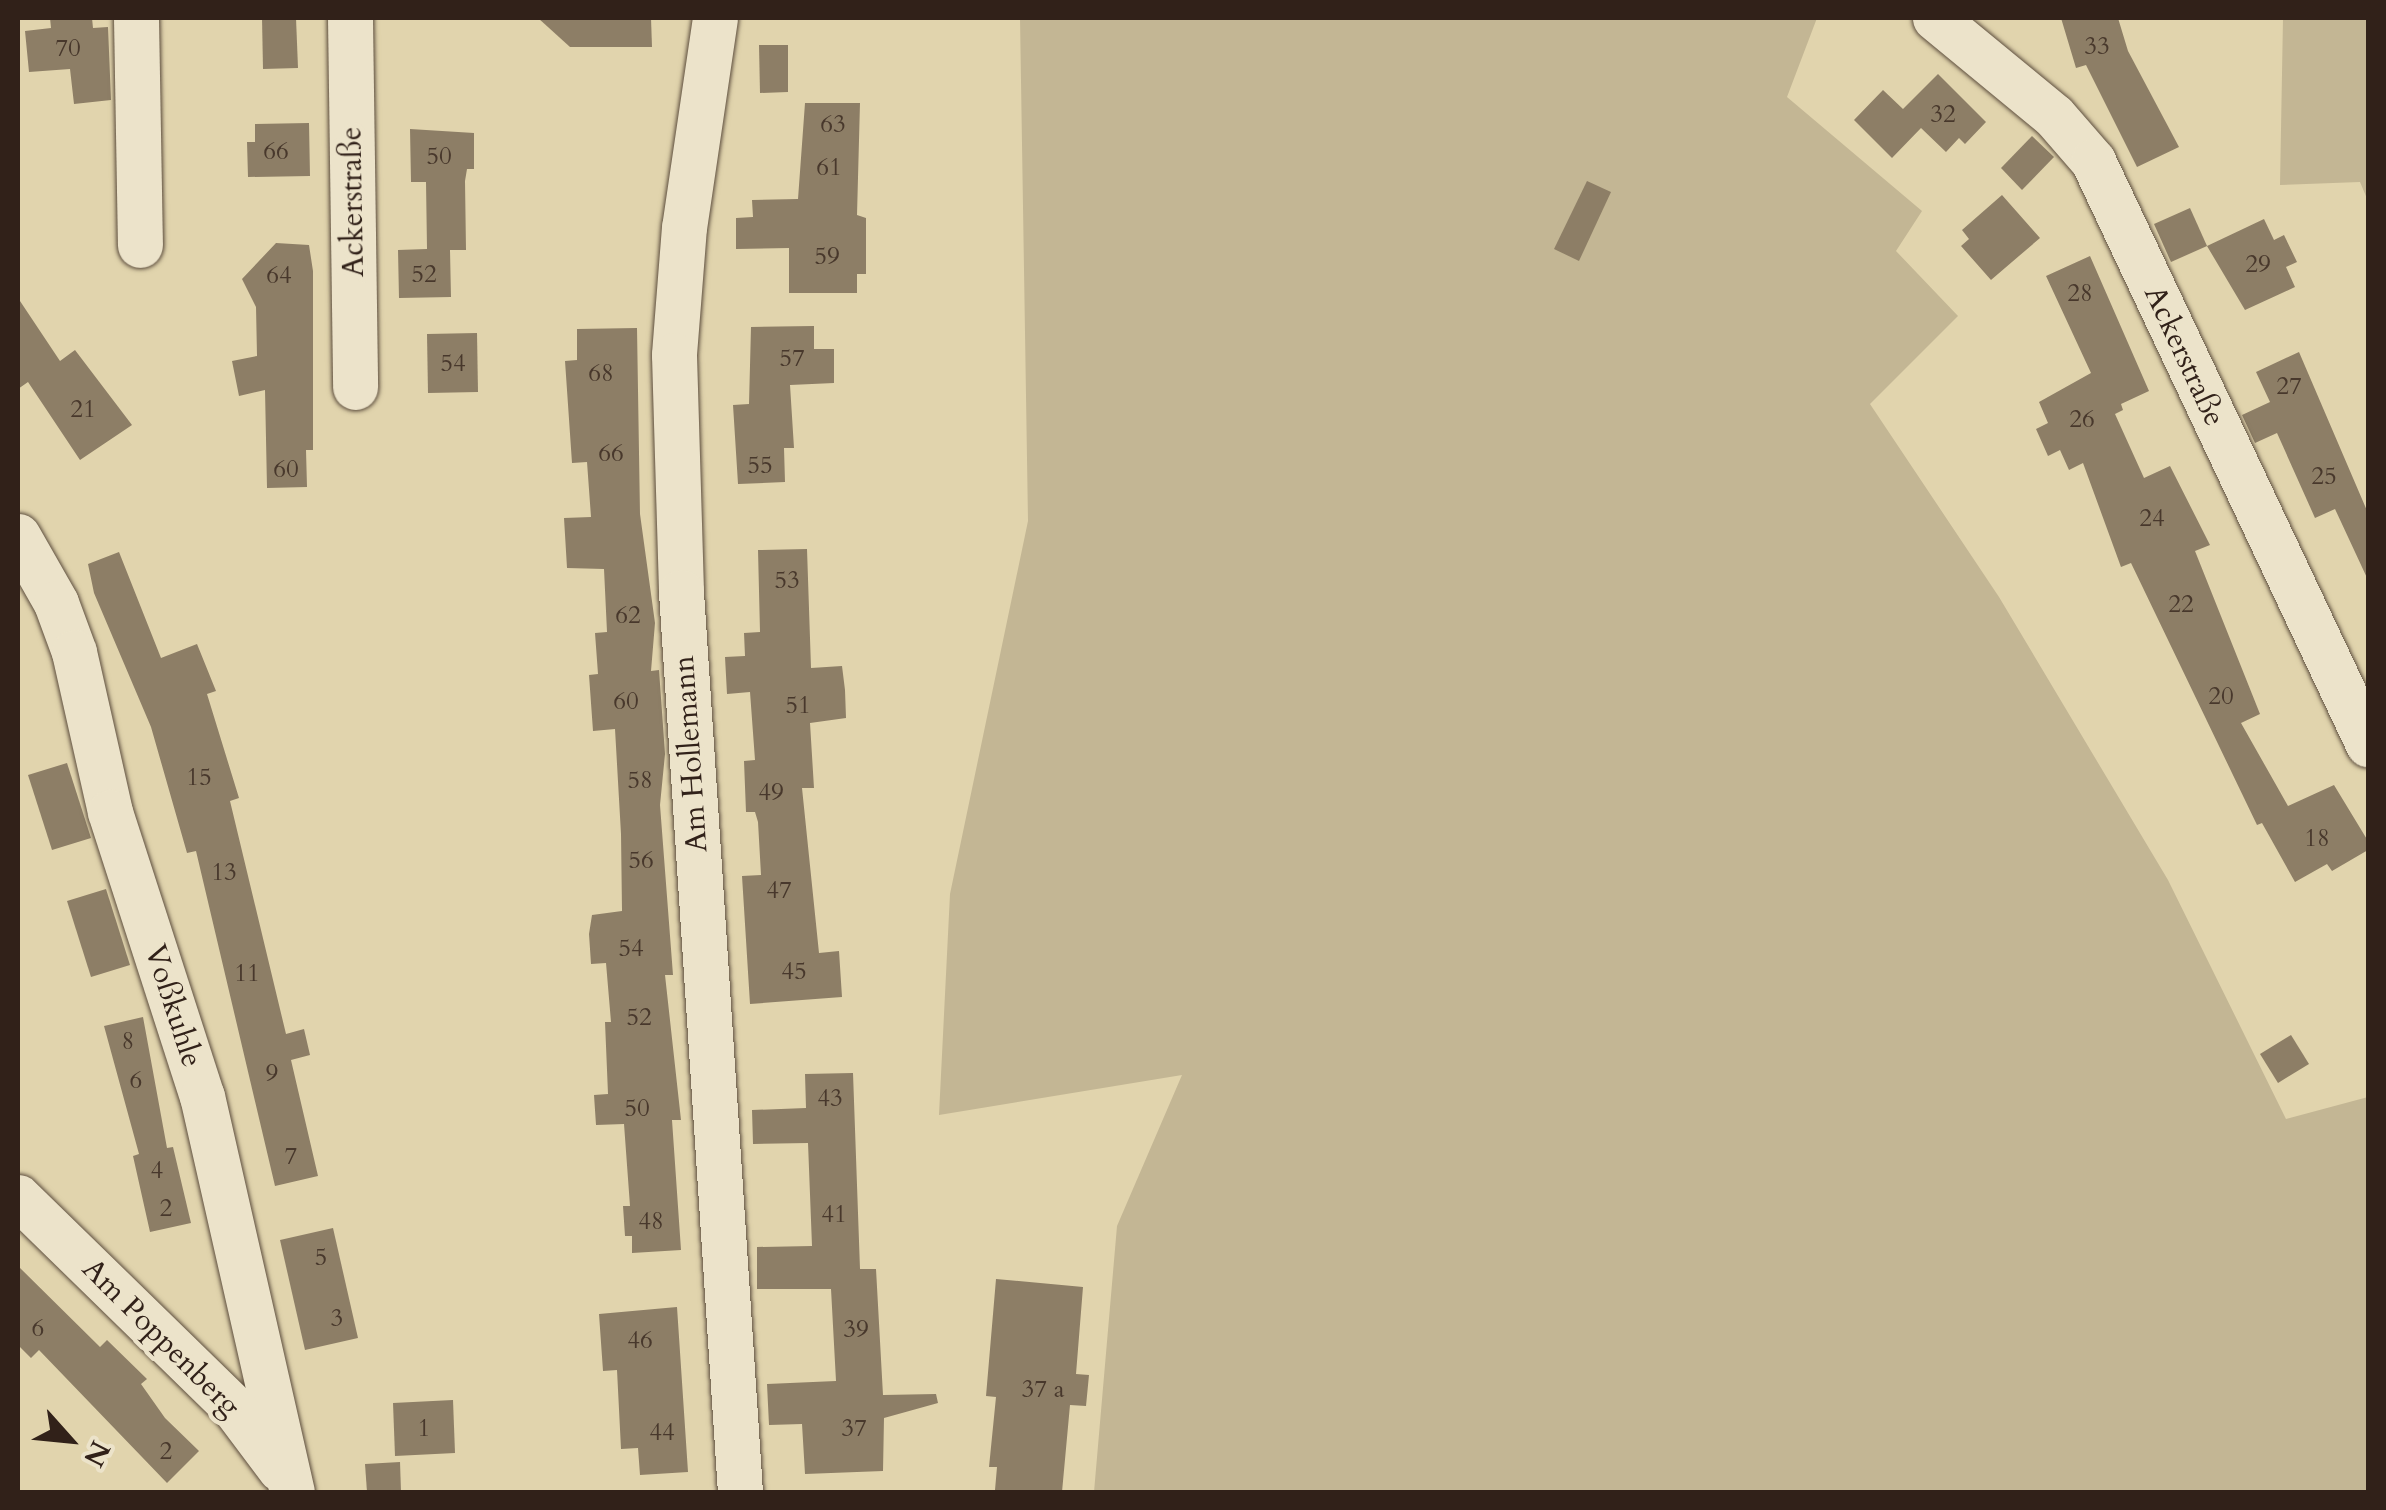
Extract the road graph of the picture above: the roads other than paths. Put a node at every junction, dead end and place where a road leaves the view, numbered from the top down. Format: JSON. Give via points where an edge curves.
{"nodes":[{"id":1,"x":136,"y":18,"type":"edge"},
{"id":2,"x":350,"y":18,"type":"edge"},
{"id":3,"x":715,"y":18,"type":"edge"},
{"id":4,"x":1934,"y":18,"type":"edge"},
{"id":5,"x":140,"y":245,"type":"dead end"},
{"id":6,"x":355,"y":387,"type":"dead end"},
{"id":7,"x":18,"y":536,"type":"edge"},
{"id":8,"x":37,"y":608,"type":"edge"},
{"id":9,"x":2368,"y":744,"type":"edge"},
{"id":10,"x":18,"y":1197,"type":"edge"},
{"id":11,"x":293,"y":1492,"type":"edge"},
{"id":12,"x":740,"y":1492,"type":"edge"}],
"edges":[{"from":1,"to":5,"type":"street"},
{"from":2,"to":6,"type":"street","name":"Ackerstraße"},
{"from":3,"to":12,"type":"street","name":"Am Hollemann","via":[[684,228],[674,354],[682,611]]},
{"from":4,"to":9,"type":"street","name":"Ackerstraße","via":[[2054,116],[2092,160]]},
{"from":7,"to":8,"type":"street","name":"Voßkuhle"},
{"from":8,"to":11,"type":"street","name":"Voßkuhle","via":[[74,652],[110,812],[202,1096]]},
{"from":10,"to":11,"type":"street","name":"Am Poppenberg","via":[[235,1409]]}]}
